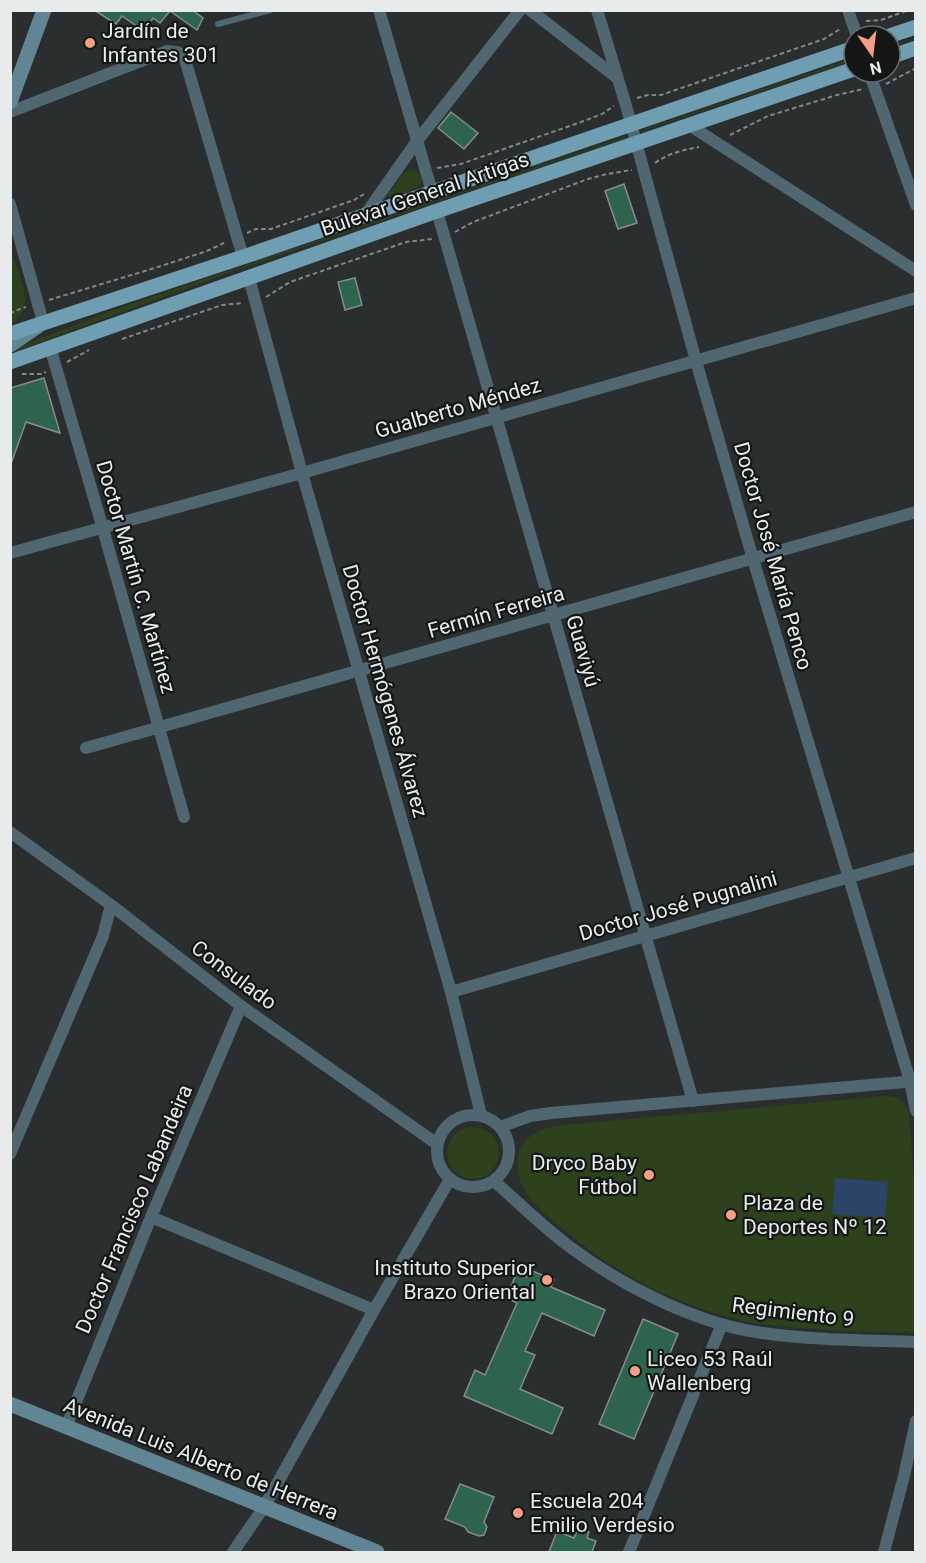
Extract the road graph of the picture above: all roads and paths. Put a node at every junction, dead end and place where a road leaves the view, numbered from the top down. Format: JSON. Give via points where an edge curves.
{"nodes":[{"id":1,"x":44,"y":10,"type":"edge"},
{"id":2,"x":271,"y":10,"type":"edge"},
{"id":3,"x":379,"y":10,"type":"edge"},
{"id":4,"x":520,"y":10,"type":"edge"},
{"id":5,"x":530,"y":10,"type":"edge"},
{"id":6,"x":597,"y":10,"type":"edge"},
{"id":7,"x":909,"y":10,"type":"edge"},
{"id":8,"x":218,"y":24,"type":"dead end"},
{"id":9,"x":871,"y":24,"type":"edge"},
{"id":10,"x":842,"y":31,"type":"edge"},
{"id":11,"x":842,"y":52,"type":"edge"},
{"id":12,"x":915,"y":68,"type":"edge"},
{"id":13,"x":842,"y":73,"type":"edge"},
{"id":14,"x":616,"y":77,"type":"junction"},
{"id":15,"x":873,"y":84,"type":"edge"},
{"id":16,"x":874,"y":87,"type":"junction"},
{"id":17,"x":10,"y":102,"type":"edge"},
{"id":18,"x":625,"y":102,"type":"junction"},
{"id":19,"x":10,"y":111,"type":"edge"},
{"id":20,"x":631,"y":124,"type":"junction"},
{"id":21,"x":688,"y":125,"type":"junction"},
{"id":22,"x":417,"y":141,"type":"junction"},
{"id":23,"x":716,"y":142,"type":"junction"},
{"id":24,"x":636,"y":143,"type":"junction"},
{"id":25,"x":643,"y":168,"type":"junction"},
{"id":26,"x":426,"y":172,"type":"junction"},
{"id":27,"x":387,"y":184,"type":"junction"},
{"id":28,"x":432,"y":192,"type":"junction"},
{"id":29,"x":10,"y":204,"type":"edge"},
{"id":30,"x":915,"y":205,"type":"edge"},
{"id":31,"x":437,"y":211,"type":"junction"},
{"id":32,"x":364,"y":215,"type":"junction"},
{"id":33,"x":444,"y":235,"type":"junction"},
{"id":34,"x":237,"y":236,"type":"junction"},
{"id":35,"x":10,"y":246,"type":"edge"},
{"id":36,"x":243,"y":257,"type":"junction"},
{"id":37,"x":26,"y":262,"type":"junction"},
{"id":38,"x":915,"y":271,"type":"edge"},
{"id":39,"x":249,"y":278,"type":"junction"},
{"id":40,"x":915,"y":298,"type":"edge"},
{"id":41,"x":255,"y":300,"type":"junction"},
{"id":42,"x":38,"y":303,"type":"junction"},
{"id":43,"x":10,"y":314,"type":"edge"},
{"id":44,"x":43,"y":322,"type":"junction"},
{"id":45,"x":10,"y":334,"type":"edge"},
{"id":46,"x":113,"y":342,"type":"dead end"},
{"id":47,"x":10,"y":345,"type":"edge"},
{"id":48,"x":50,"y":347,"type":"junction"},
{"id":49,"x":92,"y":349,"type":"dead end"},
{"id":50,"x":696,"y":361,"type":"junction"},
{"id":51,"x":56,"y":367,"type":"junction"},
{"id":52,"x":13,"y":369,"type":"edge"},
{"id":53,"x":496,"y":418,"type":"junction"},
{"id":54,"x":302,"y":473,"type":"junction"},
{"id":55,"x":915,"y":512,"type":"edge"},
{"id":56,"x":103,"y":528,"type":"junction"},
{"id":57,"x":10,"y":553,"type":"edge"},
{"id":58,"x":753,"y":559,"type":"junction"},
{"id":59,"x":553,"y":616,"type":"junction"},
{"id":60,"x":359,"y":671,"type":"junction"},
{"id":61,"x":159,"y":728,"type":"junction"},
{"id":62,"x":86,"y":748,"type":"dead end"},
{"id":63,"x":184,"y":817,"type":"dead end"},
{"id":64,"x":10,"y":832,"type":"edge"},
{"id":65,"x":915,"y":858,"type":"edge"},
{"id":66,"x":849,"y":877,"type":"junction"},
{"id":67,"x":111,"y":905,"type":"junction"},
{"id":68,"x":645,"y":935,"type":"junction"},
{"id":69,"x":451,"y":992,"type":"junction"},
{"id":70,"x":240,"y":1006,"type":"junction"},
{"id":71,"x":913,"y":1081,"type":"edge"},
{"id":72,"x":693,"y":1101,"type":"junction"},
{"id":73,"x":915,"y":1111,"type":"edge"},
{"id":74,"x":481,"y":1116,"type":"junction"},
{"id":75,"x":500,"y":1127,"type":"junction"},
{"id":76,"x":437,"y":1144,"type":"junction"},
{"id":77,"x":10,"y":1154,"type":"edge"},
{"id":78,"x":450,"y":1179,"type":"junction"},
{"id":79,"x":494,"y":1180,"type":"junction"},
{"id":80,"x":151,"y":1217,"type":"junction"},
{"id":81,"x":374,"y":1310,"type":"junction"},
{"id":82,"x":722,"y":1324,"type":"junction"},
{"id":83,"x":915,"y":1342,"type":"edge"},
{"id":84,"x":10,"y":1404,"type":"edge"},
{"id":85,"x":915,"y":1420,"type":"edge"},
{"id":86,"x":66,"y":1427,"type":"junction"},
{"id":87,"x":264,"y":1507,"type":"junction"},
{"id":88,"x":233,"y":1552,"type":"edge"},
{"id":89,"x":377,"y":1552,"type":"edge"},
{"id":90,"x":629,"y":1552,"type":"edge"},
{"id":91,"x":885,"y":1552,"type":"edge"}],
"edges":[{"from":1,"to":17,"type":"main road"},
{"from":2,"to":8,"type":"lane"},
{"from":3,"to":22,"type":"street"},
{"from":4,"to":22,"type":"street"},
{"from":5,"to":14,"type":"street"},
{"from":6,"to":14,"type":"street","name":"Doctor José María Penco"},
{"from":7,"to":9,"type":"path"},
{"from":10,"to":18,"type":"path","via":[[662,95]]},
{"from":11,"to":20,"type":"main road","name":"Bulevar General Artigas"},
{"from":12,"to":16,"type":"path"},
{"from":13,"to":21,"type":"main road","name":"Bulevar General Artigas"},
{"from":14,"to":18,"type":"street","name":"Doctor José María Penco"},
{"from":15,"to":16,"type":"street"},
{"from":16,"to":23,"type":"path","via":[[768,116]]},
{"from":16,"to":30,"type":"street"},
{"from":18,"to":20,"type":"street","name":"Doctor José María Penco"},
{"from":18,"to":26,"type":"path","via":[[602,114],[461,164]]},
{"from":19,"to":34,"type":"street","via":[[167,51],[177,51],[184,56]]},
{"from":20,"to":24,"type":"street","name":"Doctor José María Penco"},
{"from":20,"to":28,"type":"main road","name":"Bulevar General Artigas"},
{"from":21,"to":23,"type":"street"},
{"from":21,"to":24,"type":"main road","name":"Bulevar General Artigas"},
{"from":22,"to":26,"type":"street"},
{"from":22,"to":27,"type":"street"},
{"from":23,"to":25,"type":"path","via":[[666,155]]},
{"from":23,"to":38,"type":"street"},
{"from":24,"to":25,"type":"street","name":"Doctor José María Penco"},
{"from":24,"to":31,"type":"main road","name":"Bulevar General Artigas"},
{"from":25,"to":33,"type":"path","via":[[588,179]]},
{"from":25,"to":50,"type":"street","name":"Doctor José María Penco"},
{"from":26,"to":28,"type":"street"},
{"from":27,"to":32,"type":"street"},
{"from":27,"to":34,"type":"path","via":[[271,229]]},
{"from":28,"to":32,"type":"main road","name":"Bulevar General Artigas"},
{"from":29,"to":37,"type":"street"},
{"from":31,"to":33,"type":"street","name":"Guaviyú"},
{"from":31,"to":39,"type":"main road","name":"Bulevar General Artigas"},
{"from":32,"to":36,"type":"main road","name":"Bulevar General Artigas"},
{"from":33,"to":41,"type":"path","via":[[406,242],[290,282]]},
{"from":33,"to":53,"type":"street","name":"Guaviyú"},
{"from":34,"to":36,"type":"street"},
{"from":34,"to":42,"type":"path","via":[[207,251]]},
{"from":35,"to":37,"type":"street"},
{"from":36,"to":44,"type":"main road","name":"Bulevar General Artigas"},
{"from":37,"to":42,"type":"street"},
{"from":39,"to":41,"type":"street","name":"Doctor Hermógenes Álvarez"},
{"from":39,"to":48,"type":"main road","name":"Bulevar General Artigas"},
{"from":40,"to":50,"type":"street","name":"Gualberto Méndez"},
{"from":41,"to":46,"type":"path","via":[[222,305]]},
{"from":41,"to":54,"type":"street","name":"Doctor Hermógenes Álvarez"},
{"from":42,"to":43,"type":"path"},
{"from":42,"to":44,"type":"street"},
{"from":44,"to":45,"type":"main road","name":"Bulevar General Artigas"},
{"from":44,"to":47,"type":"main road","name":"Bulevar General Artigas"},
{"from":48,"to":51,"type":"street","name":"Doctor Martín C. Martínez"},
{"from":48,"to":52,"type":"main road","name":"Bulevar General Artigas"},
{"from":49,"to":51,"type":"path"},
{"from":50,"to":53,"type":"street","name":"Gualberto Méndez"},
{"from":50,"to":58,"type":"street","name":"Doctor José María Penco"},
{"from":51,"to":52,"type":"path","via":[[41,374],[22,374]]},
{"from":51,"to":56,"type":"street","name":"Doctor Martín C. Martínez"},
{"from":53,"to":54,"type":"street","name":"Gualberto Méndez"},
{"from":53,"to":59,"type":"street","name":"Guaviyú"},
{"from":54,"to":56,"type":"street","name":"Gualberto Méndez"},
{"from":54,"to":60,"type":"street","name":"Doctor Hermógenes Álvarez"},
{"from":55,"to":58,"type":"street","name":"Fermín Ferreira"},
{"from":56,"to":57,"type":"street","name":"Gualberto Méndez"},
{"from":56,"to":61,"type":"street","name":"Doctor Martín C. Martínez"},
{"from":58,"to":59,"type":"street","name":"Fermín Ferreira"},
{"from":58,"to":66,"type":"street","name":"Doctor José María Penco"},
{"from":59,"to":60,"type":"street","name":"Fermín Ferreira"},
{"from":59,"to":68,"type":"street","name":"Guaviyú"},
{"from":60,"to":61,"type":"street","name":"Fermín Ferreira"},
{"from":60,"to":69,"type":"street","name":"Doctor Hermógenes Álvarez"},
{"from":61,"to":62,"type":"street","name":"Fermín Ferreira"},
{"from":61,"to":63,"type":"street","name":"Doctor Martín C. Martínez"},
{"from":64,"to":67,"type":"street","name":"Consulado"},
{"from":65,"to":66,"type":"street","name":"Doctor José Pugnalini"},
{"from":66,"to":68,"type":"street","name":"Doctor José Pugnalini"},
{"from":66,"to":71,"type":"street","name":"Doctor José María Penco"},
{"from":67,"to":70,"type":"street","name":"Consulado"},
{"from":67,"to":77,"type":"street","via":[[103,936]]},
{"from":68,"to":69,"type":"street","name":"Doctor José Pugnalini"},
{"from":68,"to":72,"type":"street","name":"Guaviyú"},
{"from":69,"to":74,"type":"street","name":"Doctor Hermógenes Álvarez"},
{"from":70,"to":76,"type":"street","name":"Consulado"},
{"from":70,"to":80,"type":"street","name":"Doctor Francisco Labandeira"},
{"from":71,"to":72,"type":"street"},
{"from":71,"to":73,"type":"street","name":"Doctor José María Penco"},
{"from":72,"to":75,"type":"street","via":[[530,1116]]},
{"from":74,"to":75,"type":"street"},
{"from":74,"to":76,"type":"street","via":[[464,1116],[450,1123]]},
{"from":75,"to":79,"type":"street","via":[[509,1151],[506,1167]]},
{"from":76,"to":78,"type":"street","via":[[440,1168]]},
{"from":78,"to":79,"type":"street","via":[[468,1187]]},
{"from":78,"to":81,"type":"street"},
{"from":79,"to":82,"type":"street","name":"Regimiento 9","via":[[569,1246],[598,1266],[678,1308]]},
{"from":80,"to":81,"type":"street"},
{"from":80,"to":86,"type":"street","name":"Doctor Francisco Labandeira"},
{"from":81,"to":87,"type":"street"},
{"from":82,"to":83,"type":"street","name":"Regimiento 9","via":[[754,1332],[807,1337]]},
{"from":82,"to":90,"type":"street"},
{"from":84,"to":86,"type":"main road","name":"Avenida Luis Alberto de Herrera"},
{"from":85,"to":91,"type":"street"},
{"from":86,"to":87,"type":"main road","name":"Avenida Luis Alberto de Herrera"},
{"from":87,"to":88,"type":"street"},
{"from":87,"to":89,"type":"main road","name":"Avenida Luis Alberto de Herrera"}]}
